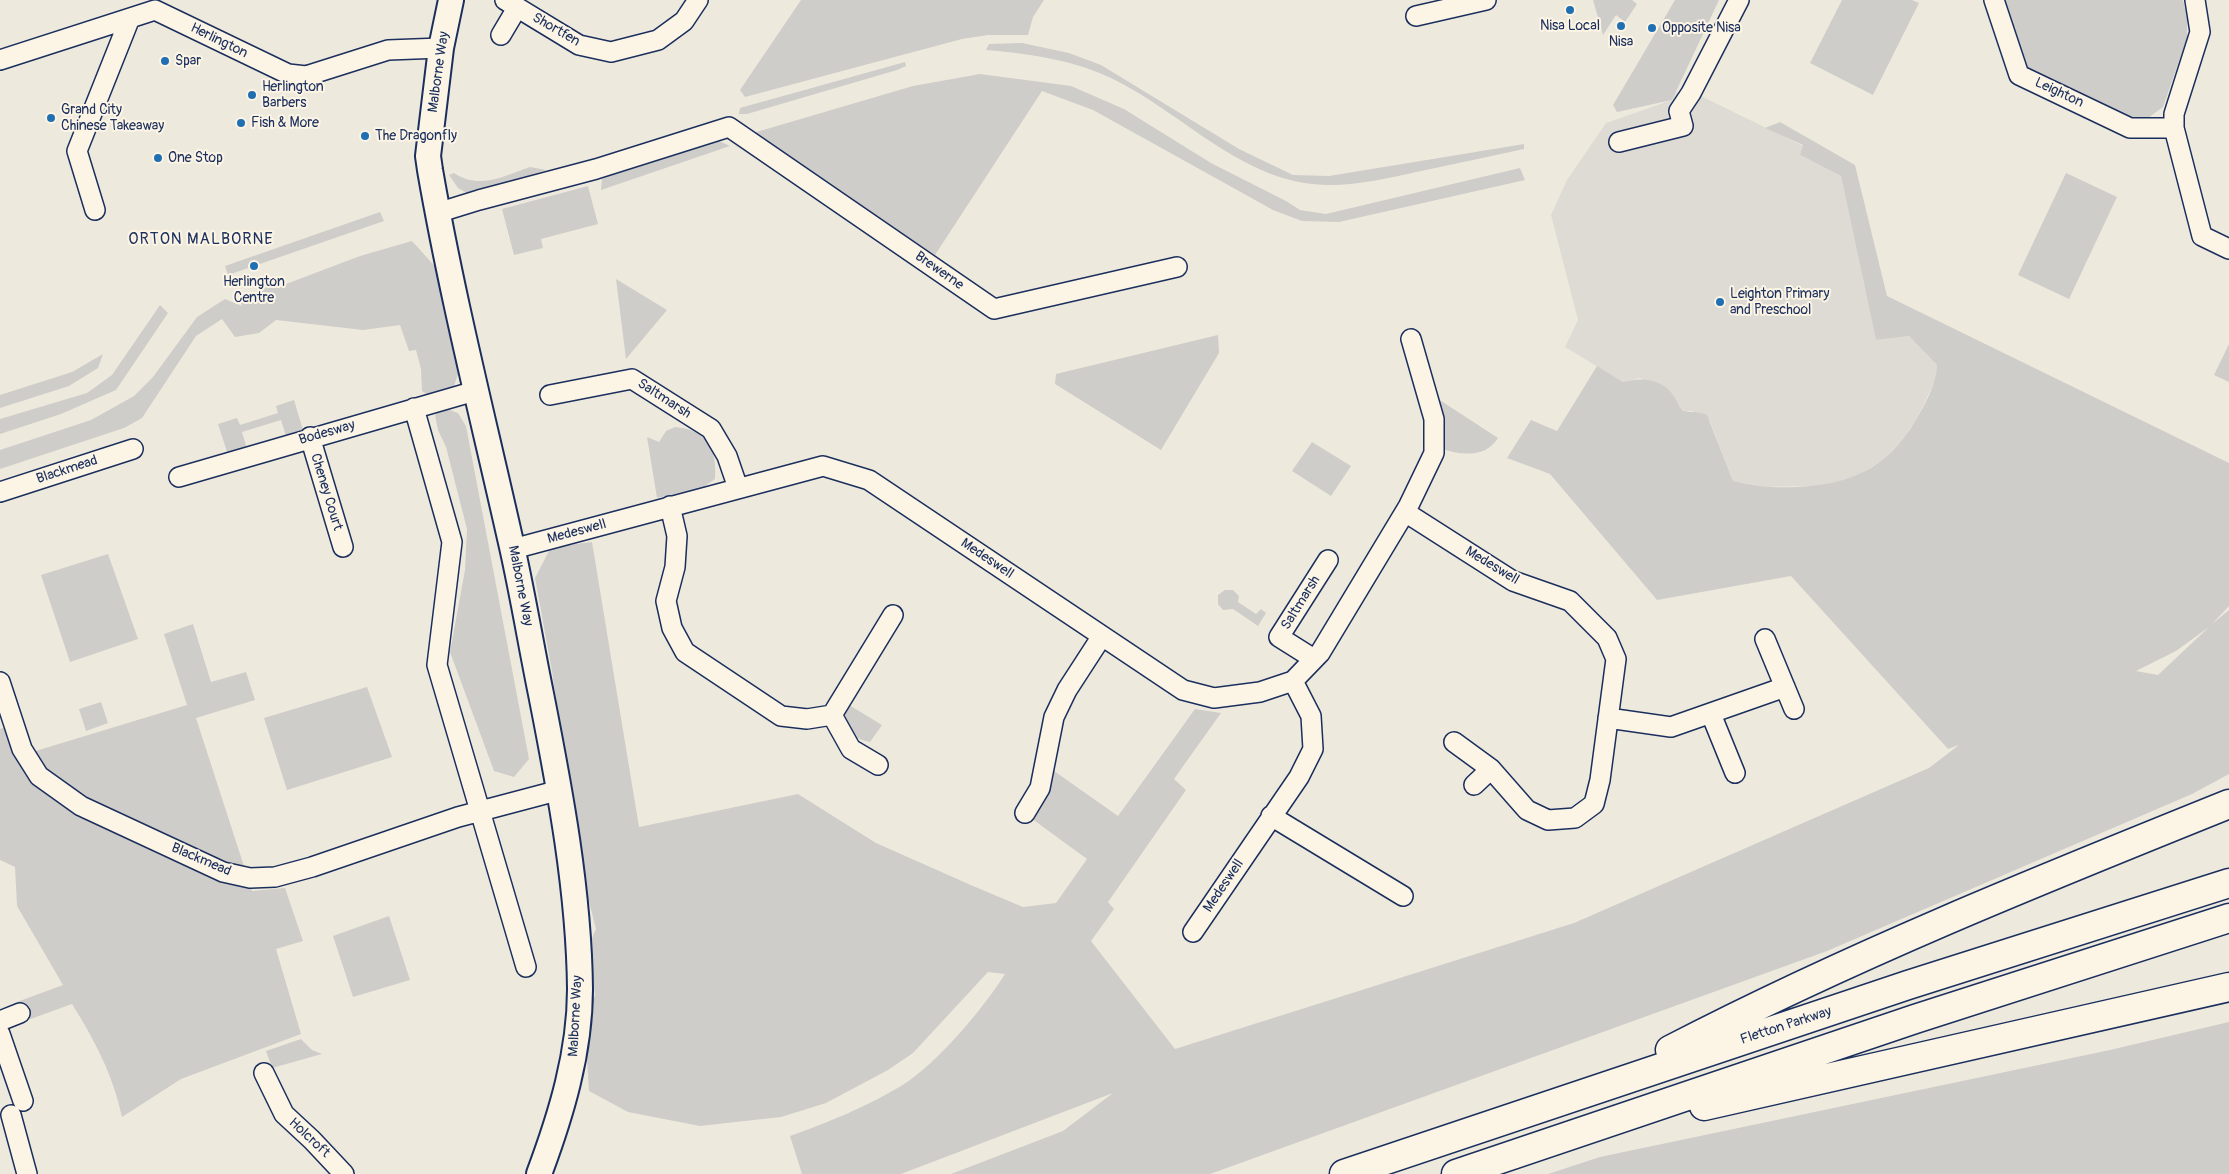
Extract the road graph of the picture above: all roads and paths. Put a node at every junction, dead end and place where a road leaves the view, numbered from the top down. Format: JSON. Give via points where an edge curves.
{"nodes":[{"id":1,"x":451,"y":0,"type":"edge"},
{"id":2,"x":698,"y":0,"type":"edge"},
{"id":3,"x":1486,"y":0,"type":"edge"},
{"id":4,"x":1739,"y":0,"type":"edge"},
{"id":5,"x":2195,"y":0,"type":"edge"},
{"id":6,"x":1991,"y":2,"type":"edge"},
{"id":7,"x":511,"y":4,"type":"edge"},
{"id":8,"x":1416,"y":16,"type":"dead end"},
{"id":9,"x":130,"y":18,"type":"junction"},
{"id":10,"x":501,"y":35,"type":"dead end"},
{"id":11,"x":441,"y":48,"type":"junction"},
{"id":12,"x":0,"y":60,"type":"edge"},
{"id":13,"x":2174,"y":128,"type":"junction"},
{"id":14,"x":1619,"y":142,"type":"dead end"},
{"id":15,"x":94,"y":210,"type":"dead end"},
{"id":16,"x":437,"y":213,"type":"junction"},
{"id":17,"x":2229,"y":249,"type":"edge"},
{"id":18,"x":1176,"y":267,"type":"dead end"},
{"id":19,"x":1412,"y":339,"type":"dead end"},
{"id":20,"x":475,"y":391,"type":"junction"},
{"id":21,"x":550,"y":395,"type":"dead end"},
{"id":22,"x":414,"y":408,"type":"junction"},
{"id":23,"x":310,"y":438,"type":"junction"},
{"id":24,"x":133,"y":449,"type":"dead end"},
{"id":25,"x":180,"y":477,"type":"dead end"},
{"id":26,"x":738,"y":488,"type":"junction"},
{"id":27,"x":0,"y":492,"type":"edge"},
{"id":28,"x":670,"y":506,"type":"junction"},
{"id":29,"x":1405,"y":512,"type":"junction"},
{"id":30,"x":343,"y":547,"type":"dead end"},
{"id":31,"x":513,"y":549,"type":"junction"},
{"id":32,"x":1328,"y":560,"type":"dead end"},
{"id":33,"x":893,"y":615,"type":"dead end"},
{"id":34,"x":1102,"y":636,"type":"junction"},
{"id":35,"x":1765,"y":638,"type":"dead end"},
{"id":36,"x":1314,"y":659,"type":"junction"},
{"id":37,"x":0,"y":682,"type":"edge"},
{"id":38,"x":1292,"y":682,"type":"junction"},
{"id":39,"x":1785,"y":687,"type":"junction"},
{"id":40,"x":1794,"y":709,"type":"dead end"},
{"id":41,"x":1711,"y":714,"type":"junction"},
{"id":42,"x":832,"y":715,"type":"junction"},
{"id":43,"x":1608,"y":718,"type":"junction"},
{"id":44,"x":1454,"y":742,"type":"dead end"},
{"id":45,"x":878,"y":765,"type":"dead end"},
{"id":46,"x":1491,"y":769,"type":"junction"},
{"id":47,"x":1735,"y":773,"type":"dead end"},
{"id":48,"x":1474,"y":785,"type":"dead end"},
{"id":49,"x":560,"y":790,"type":"junction"},
{"id":50,"x":2229,"y":804,"type":"edge"},
{"id":51,"x":481,"y":810,"type":"junction"},
{"id":52,"x":1025,"y":813,"type":"dead end"},
{"id":53,"x":1271,"y":816,"type":"junction"},
{"id":54,"x":2229,"y":882,"type":"edge"},
{"id":55,"x":1403,"y":896,"type":"dead end"},
{"id":56,"x":2229,"y":918,"type":"edge"},
{"id":57,"x":1194,"y":932,"type":"dead end"},
{"id":58,"x":526,"y":967,"type":"dead end"},
{"id":59,"x":2229,"y":987,"type":"edge"},
{"id":60,"x":20,"y":1013,"type":"dead end"},
{"id":61,"x":0,"y":1021,"type":"edge"},
{"id":62,"x":0,"y":1034,"type":"edge"},
{"id":63,"x":264,"y":1073,"type":"dead end"},
{"id":64,"x":1593,"y":1089,"type":"junction"},
{"id":65,"x":24,"y":1100,"type":"dead end"},
{"id":66,"x":11,"y":1115,"type":"dead end"},
{"id":67,"x":1543,"y":1144,"type":"junction"},
{"id":68,"x":27,"y":1174,"type":"edge"},
{"id":69,"x":344,"y":1174,"type":"edge"},
{"id":70,"x":540,"y":1174,"type":"edge"},
{"id":71,"x":1344,"y":1174,"type":"edge"},
{"id":72,"x":1456,"y":1174,"type":"edge"}],
"edges":[{"from":1,"to":11,"type":"street","name":"Malborne Way"},
{"from":2,"to":7,"type":"street","name":"Shortfen","via":[[684,21],[658,40],[611,52],[579,46]]},
{"from":3,"to":8,"type":"street"},
{"from":4,"to":14,"type":"street","via":[[1679,111],[1683,126]]},
{"from":5,"to":13,"type":"street","via":[[2200,32],[2174,114]]},
{"from":6,"to":13,"type":"street","name":"Leighton","via":[[2019,75],[2130,128]]},
{"from":7,"to":10,"type":"street","name":"Shortfen"},
{"from":9,"to":11,"type":"street","name":"Herlington","via":[[154,10],[288,74],[306,76],[388,50]]},
{"from":9,"to":12,"type":"street","name":"Herlington"},
{"from":9,"to":15,"type":"street","via":[[77,151]]},
{"from":11,"to":16,"type":"street","name":"Malborne Way","via":[[428,156]]},
{"from":13,"to":17,"type":"street","via":[[2202,236]]},
{"from":16,"to":18,"type":"street","name":"Brewerne","via":[[596,169],[729,127],[994,309]]},
{"from":16,"to":20,"type":"street","name":"Malborne Way"},
{"from":19,"to":29,"type":"street","name":"Medeswell","via":[[1434,419],[1433,457]]},
{"from":20,"to":22,"type":"street","name":"Bodesway"},
{"from":20,"to":31,"type":"street","name":"Malborne Way"},
{"from":21,"to":26,"type":"street","name":"Saltmarsh","via":[[632,379],[711,429],[727,456]]},
{"from":22,"to":23,"type":"street","name":"Bodesway"},
{"from":22,"to":51,"type":"street","via":[[452,542],[437,665]]},
{"from":23,"to":25,"type":"street","name":"Bodesway"},
{"from":23,"to":30,"type":"street","name":"Cheney Court"},
{"from":24,"to":27,"type":"street","name":"Blackmead"},
{"from":26,"to":28,"type":"street","name":"Medeswell"},
{"from":26,"to":34,"type":"street","name":"Medeswell","via":[[823,466],[869,480]]},
{"from":28,"to":31,"type":"street","name":"Medeswell"},
{"from":28,"to":42,"type":"street","via":[[677,536],[675,567],[666,601],[672,628],[684,652],[781,716],[806,720]]},
{"from":29,"to":36,"type":"street","name":"Medeswell"},
{"from":29,"to":43,"type":"street","name":"Medeswell","via":[[1513,581],[1570,601],[1607,638],[1616,659]]},
{"from":31,"to":49,"type":"street","name":"Malborne Way"},
{"from":32,"to":36,"type":"street","name":"Saltmarsh","via":[[1279,637]]},
{"from":33,"to":42,"type":"street"},
{"from":34,"to":38,"type":"street","name":"Medeswell","via":[[1183,690],[1198,695],[1214,698],[1260,692]]},
{"from":34,"to":52,"type":"street","via":[[1067,690],[1054,717],[1040,788]]},
{"from":35,"to":39,"type":"street"},
{"from":36,"to":38,"type":"street","name":"Medeswell"},
{"from":37,"to":51,"type":"street","name":"Blackmead","via":[[22,749],[38,776],[81,806],[223,872],[250,878],[275,877]]},
{"from":38,"to":53,"type":"street","name":"Medeswell","via":[[1311,716],[1314,750]]},
{"from":39,"to":40,"type":"street"},
{"from":39,"to":41,"type":"street"},
{"from":41,"to":43,"type":"street","via":[[1671,727]]},
{"from":41,"to":47,"type":"street"},
{"from":42,"to":45,"type":"street","via":[[851,750]]},
{"from":43,"to":46,"type":"street","name":"Medeswell","via":[[1594,804],[1574,818],[1548,820],[1527,810]]},
{"from":44,"to":46,"type":"street","name":"Medeswell"},
{"from":46,"to":48,"type":"street"},
{"from":49,"to":51,"type":"street","name":"Blackmead"},
{"from":49,"to":70,"type":"street","name":"Malborne Way","via":[[580,990],[573,1062],[558,1123]]},
{"from":50,"to":64,"type":"highway","via":[[1997,898],[1771,998]]},
{"from":51,"to":58,"type":"street"},
{"from":53,"to":55,"type":"street"},
{"from":53,"to":57,"type":"street","name":"Medeswell"},
{"from":54,"to":64,"type":"highway","name":"Fletton Parkway"},
{"from":56,"to":67,"type":"highway"},
{"from":59,"to":67,"type":"highway"},
{"from":60,"to":61,"type":"street"},
{"from":62,"to":65,"type":"street"},
{"from":63,"to":69,"type":"street","name":"Holcroft","via":[[284,1114]]},
{"from":64,"to":71,"type":"highway","name":"Fletton Parkway"},
{"from":66,"to":68,"type":"street"},
{"from":67,"to":72,"type":"highway"}]}
